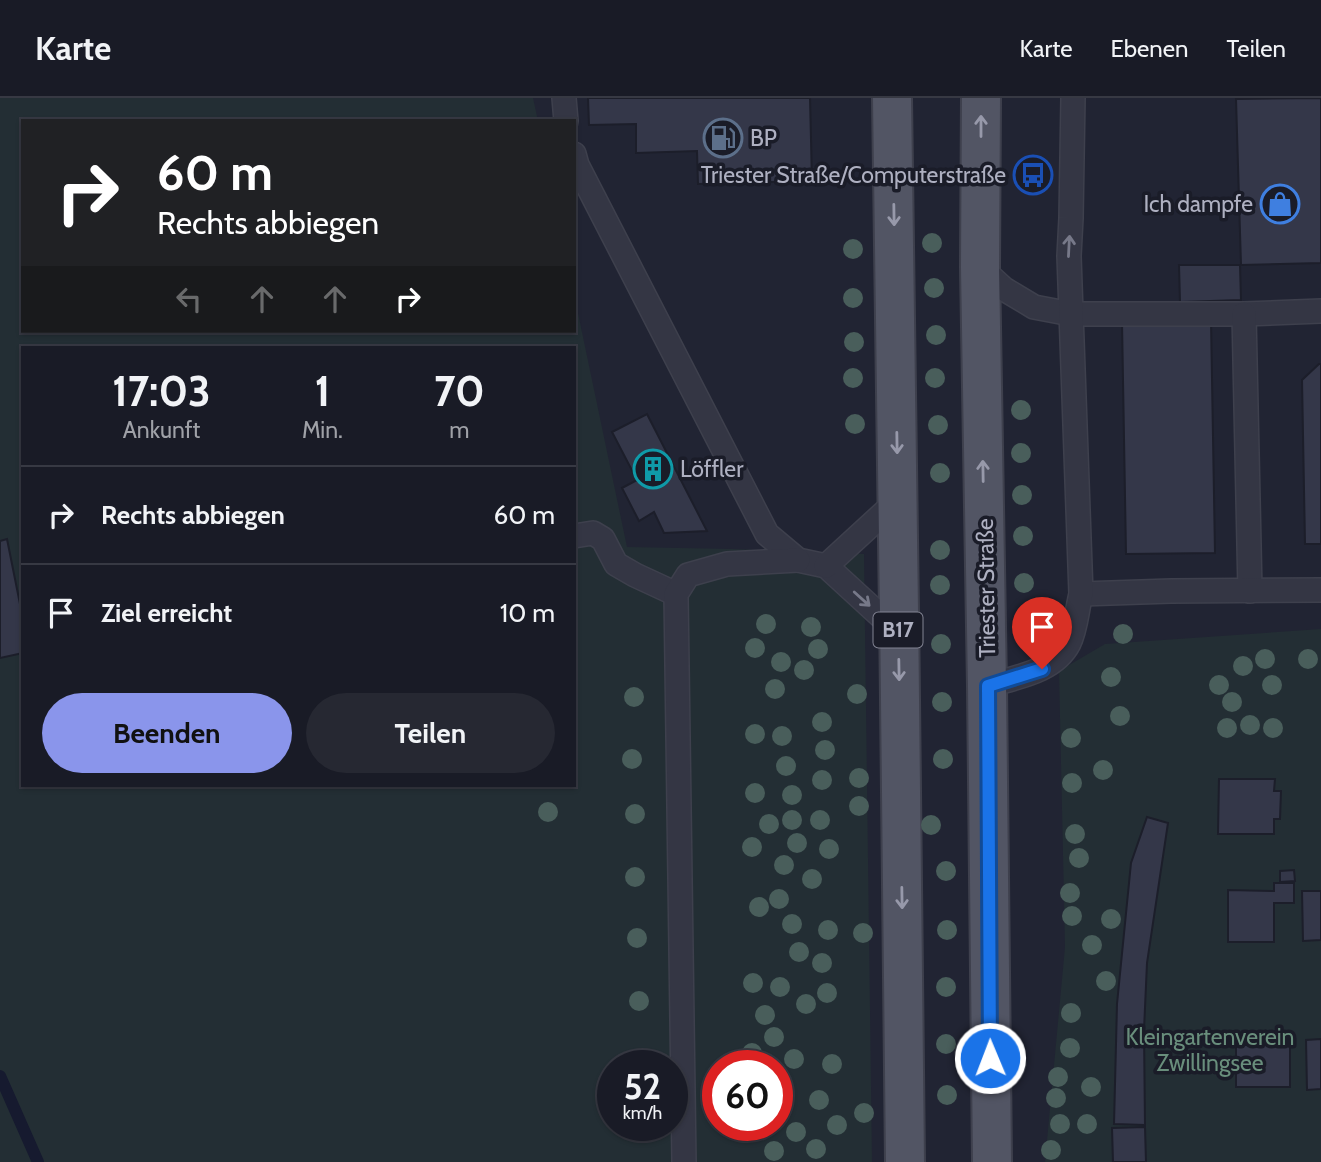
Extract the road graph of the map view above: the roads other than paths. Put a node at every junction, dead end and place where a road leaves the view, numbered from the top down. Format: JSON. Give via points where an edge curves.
{"nodes":[{"id":1,"x":564,"y":98,"type":"edge"},
{"id":2,"x":892,"y":98,"type":"edge"},
{"id":3,"x":981,"y":98,"type":"edge"},
{"id":4,"x":1073,"y":98,"type":"edge"},
{"id":5,"x":566,"y":119,"type":"edge"},
{"id":6,"x":576,"y":161,"type":"edge"},
{"id":7,"x":980,"y":267,"type":"junction"},
{"id":8,"x":1321,"y":311,"type":"edge"},
{"id":9,"x":1072,"y":314,"type":"junction"},
{"id":10,"x":1244,"y":314,"type":"junction"},
{"id":11,"x":898,"y":500,"type":"junction"},
{"id":12,"x":576,"y":536,"type":"edge"},
{"id":13,"x":798,"y":560,"type":"junction"},
{"id":14,"x":826,"y":566,"type":"junction"},
{"id":15,"x":1321,"y":590,"type":"edge"},
{"id":16,"x":1250,"y":591,"type":"junction"},
{"id":17,"x":676,"y":594,"type":"junction"},
{"id":18,"x":1081,"y":594,"type":"junction"},
{"id":19,"x":898,"y":632,"type":"junction"},
{"id":20,"x":988,"y":686,"type":"junction"},
{"id":21,"x":684,"y":1162,"type":"edge"},
{"id":22,"x":905,"y":1162,"type":"edge"},
{"id":23,"x":992,"y":1162,"type":"edge"}],
"edges":[{"from":1,"to":5,"type":"lane"},
{"from":2,"to":11,"type":"main road","number":"B17","one_way":true},
{"from":7,"to":3,"type":"main road","name":"Triester Straße","one_way":true},
{"from":9,"to":4,"type":"lane","one_way":true},
{"from":6,"to":13,"type":"lane","via":[[767,534]]},
{"from":7,"to":9,"type":"lane","via":[[1034,307]]},
{"from":20,"to":7,"type":"main road","name":"Triester Straße","one_way":true},
{"from":8,"to":10,"type":"lane"},
{"from":9,"to":10,"type":"lane"},
{"from":9,"to":18,"type":"lane"},
{"from":10,"to":16,"type":"lane"},
{"from":11,"to":14,"type":"lane"},
{"from":11,"to":19,"type":"main road","number":"B17"},
{"from":12,"to":17,"type":"lane","via":[[593,533],[603,539],[616,564]]},
{"from":13,"to":14,"type":"lane"},
{"from":13,"to":17,"type":"lane","via":[[727,564],[688,575]]},
{"from":14,"to":19,"type":"lane","one_way":true},
{"from":15,"to":16,"type":"lane"},
{"from":16,"to":18,"type":"lane"},
{"from":17,"to":21,"type":"lane"},
{"from":18,"to":20,"type":"lane","via":[[1070,641],[1061,655],[1042,669]]},
{"from":19,"to":22,"type":"main road","number":"B17","one_way":true},
{"from":20,"to":23,"type":"main road","name":"Triester Straße"}]}
